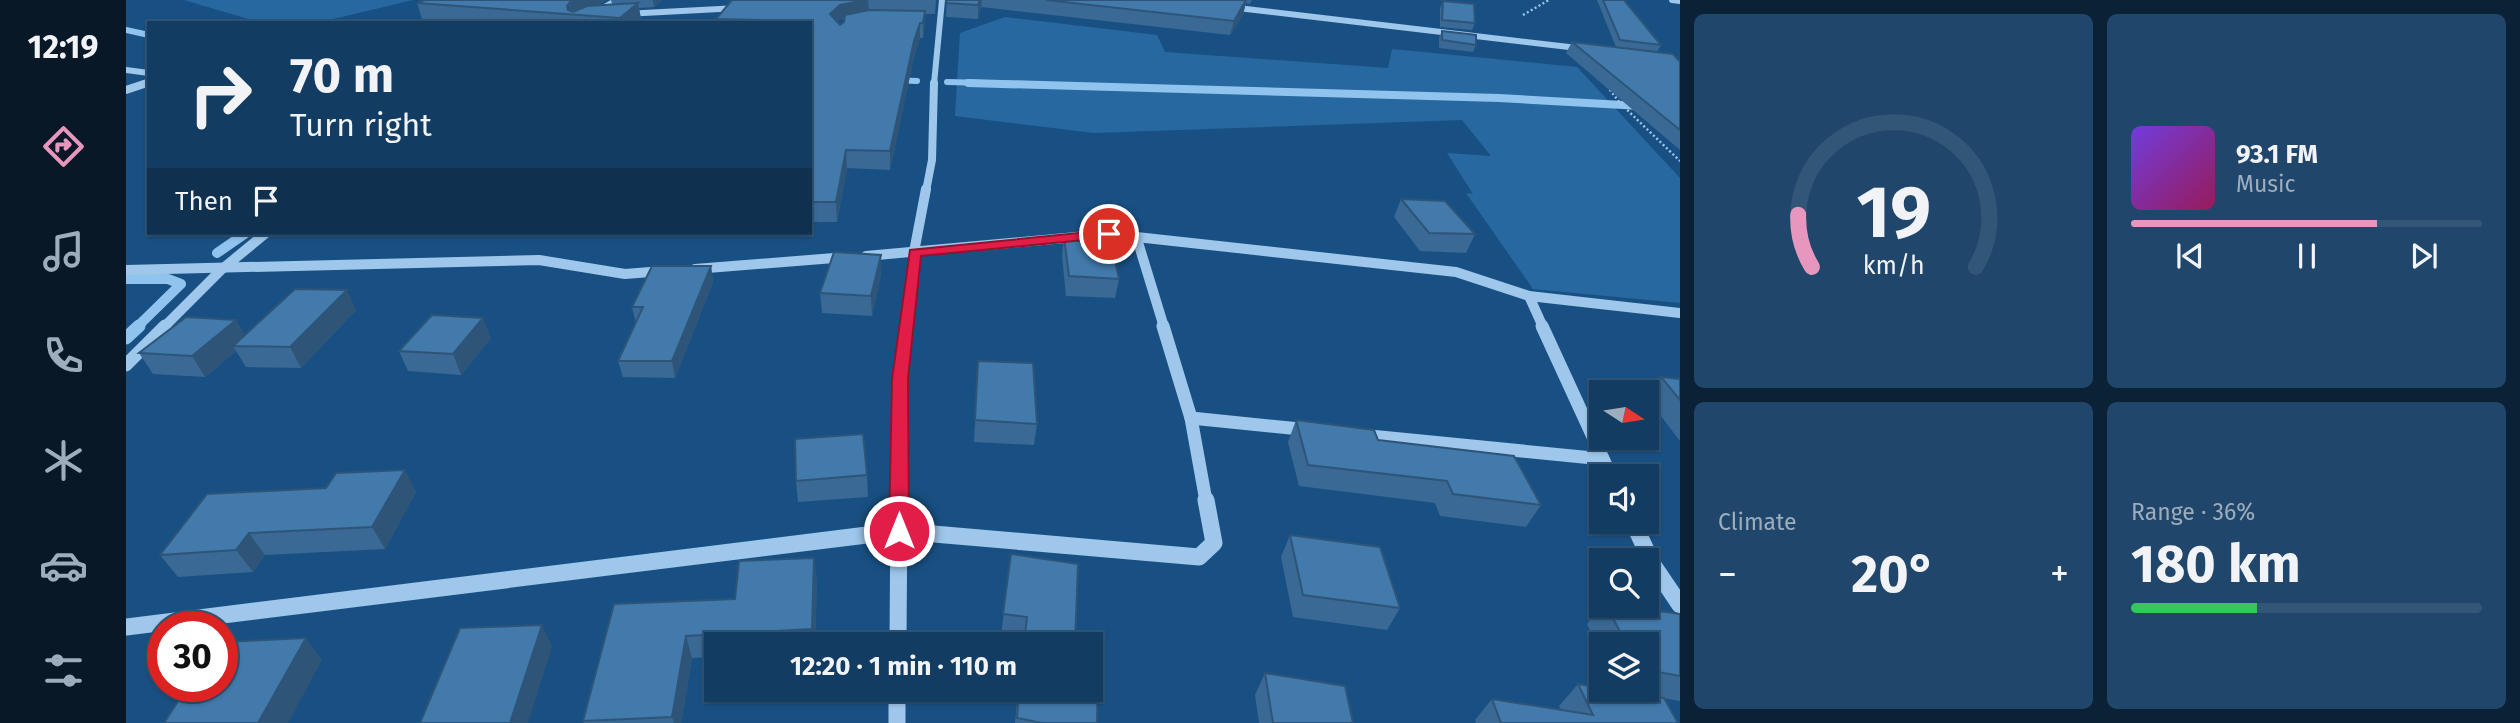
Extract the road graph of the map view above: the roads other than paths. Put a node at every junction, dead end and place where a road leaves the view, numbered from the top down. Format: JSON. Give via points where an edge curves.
{"nodes":[{"id":1,"x":617,"y":0,"type":"edge"},
{"id":2,"x":942,"y":0,"type":"edge"},
{"id":3,"x":1672,"y":0,"type":"edge"},
{"id":4,"x":1680,"y":1,"type":"edge"},
{"id":5,"x":1219,"y":6,"type":"edge"},
{"id":6,"x":589,"y":16,"type":"junction"},
{"id":7,"x":731,"y":20,"type":"edge"},
{"id":8,"x":580,"y":21,"type":"edge"},
{"id":9,"x":1601,"y":51,"type":"edge"},
{"id":10,"x":126,"y":70,"type":"edge"},
{"id":11,"x":147,"y":73,"type":"edge"},
{"id":12,"x":147,"y":83,"type":"edge"},
{"id":13,"x":126,"y":90,"type":"edge"},
{"id":14,"x":264,"y":235,"type":"edge"},
{"id":15,"x":1137,"y":239,"type":"junction"},
{"id":16,"x":915,"y":253,"type":"junction"},
{"id":17,"x":126,"y":270,"type":"edge"},
{"id":18,"x":221,"y":270,"type":"junction"},
{"id":19,"x":1529,"y":296,"type":"junction"},
{"id":20,"x":1680,"y":313,"type":"edge"},
{"id":21,"x":126,"y":365,"type":"edge"},
{"id":22,"x":1191,"y":418,"type":"junction"},
{"id":23,"x":1603,"y":459,"type":"junction"},
{"id":24,"x":1605,"y":464,"type":"edge"},
{"id":25,"x":899,"y":531,"type":"junction"},
{"id":26,"x":1639,"y":534,"type":"edge"},
{"id":27,"x":1680,"y":605,"type":"edge"},
{"id":28,"x":126,"y":627,"type":"edge"},
{"id":29,"x":898,"y":632,"type":"edge"},
{"id":30,"x":897,"y":702,"type":"edge"},
{"id":31,"x":897,"y":723,"type":"edge"}],
"edges":[{"from":1,"to":6,"type":"street"},
{"from":2,"to":16,"type":"street","via":[[934,20],[932,160]]},
{"from":3,"to":4,"type":"street"},
{"from":5,"to":9,"type":"street"},
{"from":6,"to":7,"type":"street","via":[[740,8]]},
{"from":6,"to":8,"type":"street"},
{"from":10,"to":11,"type":"street"},
{"from":12,"to":13,"type":"street"},
{"from":14,"to":18,"type":"street"},
{"from":15,"to":16,"type":"street","via":[[1109,234]]},
{"from":15,"to":19,"type":"street","via":[[1456,272]]},
{"from":15,"to":22,"type":"street"},
{"from":16,"to":18,"type":"street","via":[[625,274],[539,260]]},
{"from":16,"to":25,"type":"street","via":[[900,379]]},
{"from":17,"to":18,"type":"street"},
{"from":18,"to":21,"type":"street"},
{"from":19,"to":20,"type":"street"},
{"from":19,"to":23,"type":"street"},
{"from":22,"to":23,"type":"street"},
{"from":22,"to":25,"type":"street","via":[[1214,543],[1199,557]]},
{"from":23,"to":24,"type":"street"},
{"from":25,"to":28,"type":"street"},
{"from":25,"to":29,"type":"street"},
{"from":26,"to":27,"type":"street"},
{"from":30,"to":31,"type":"street"}]}
